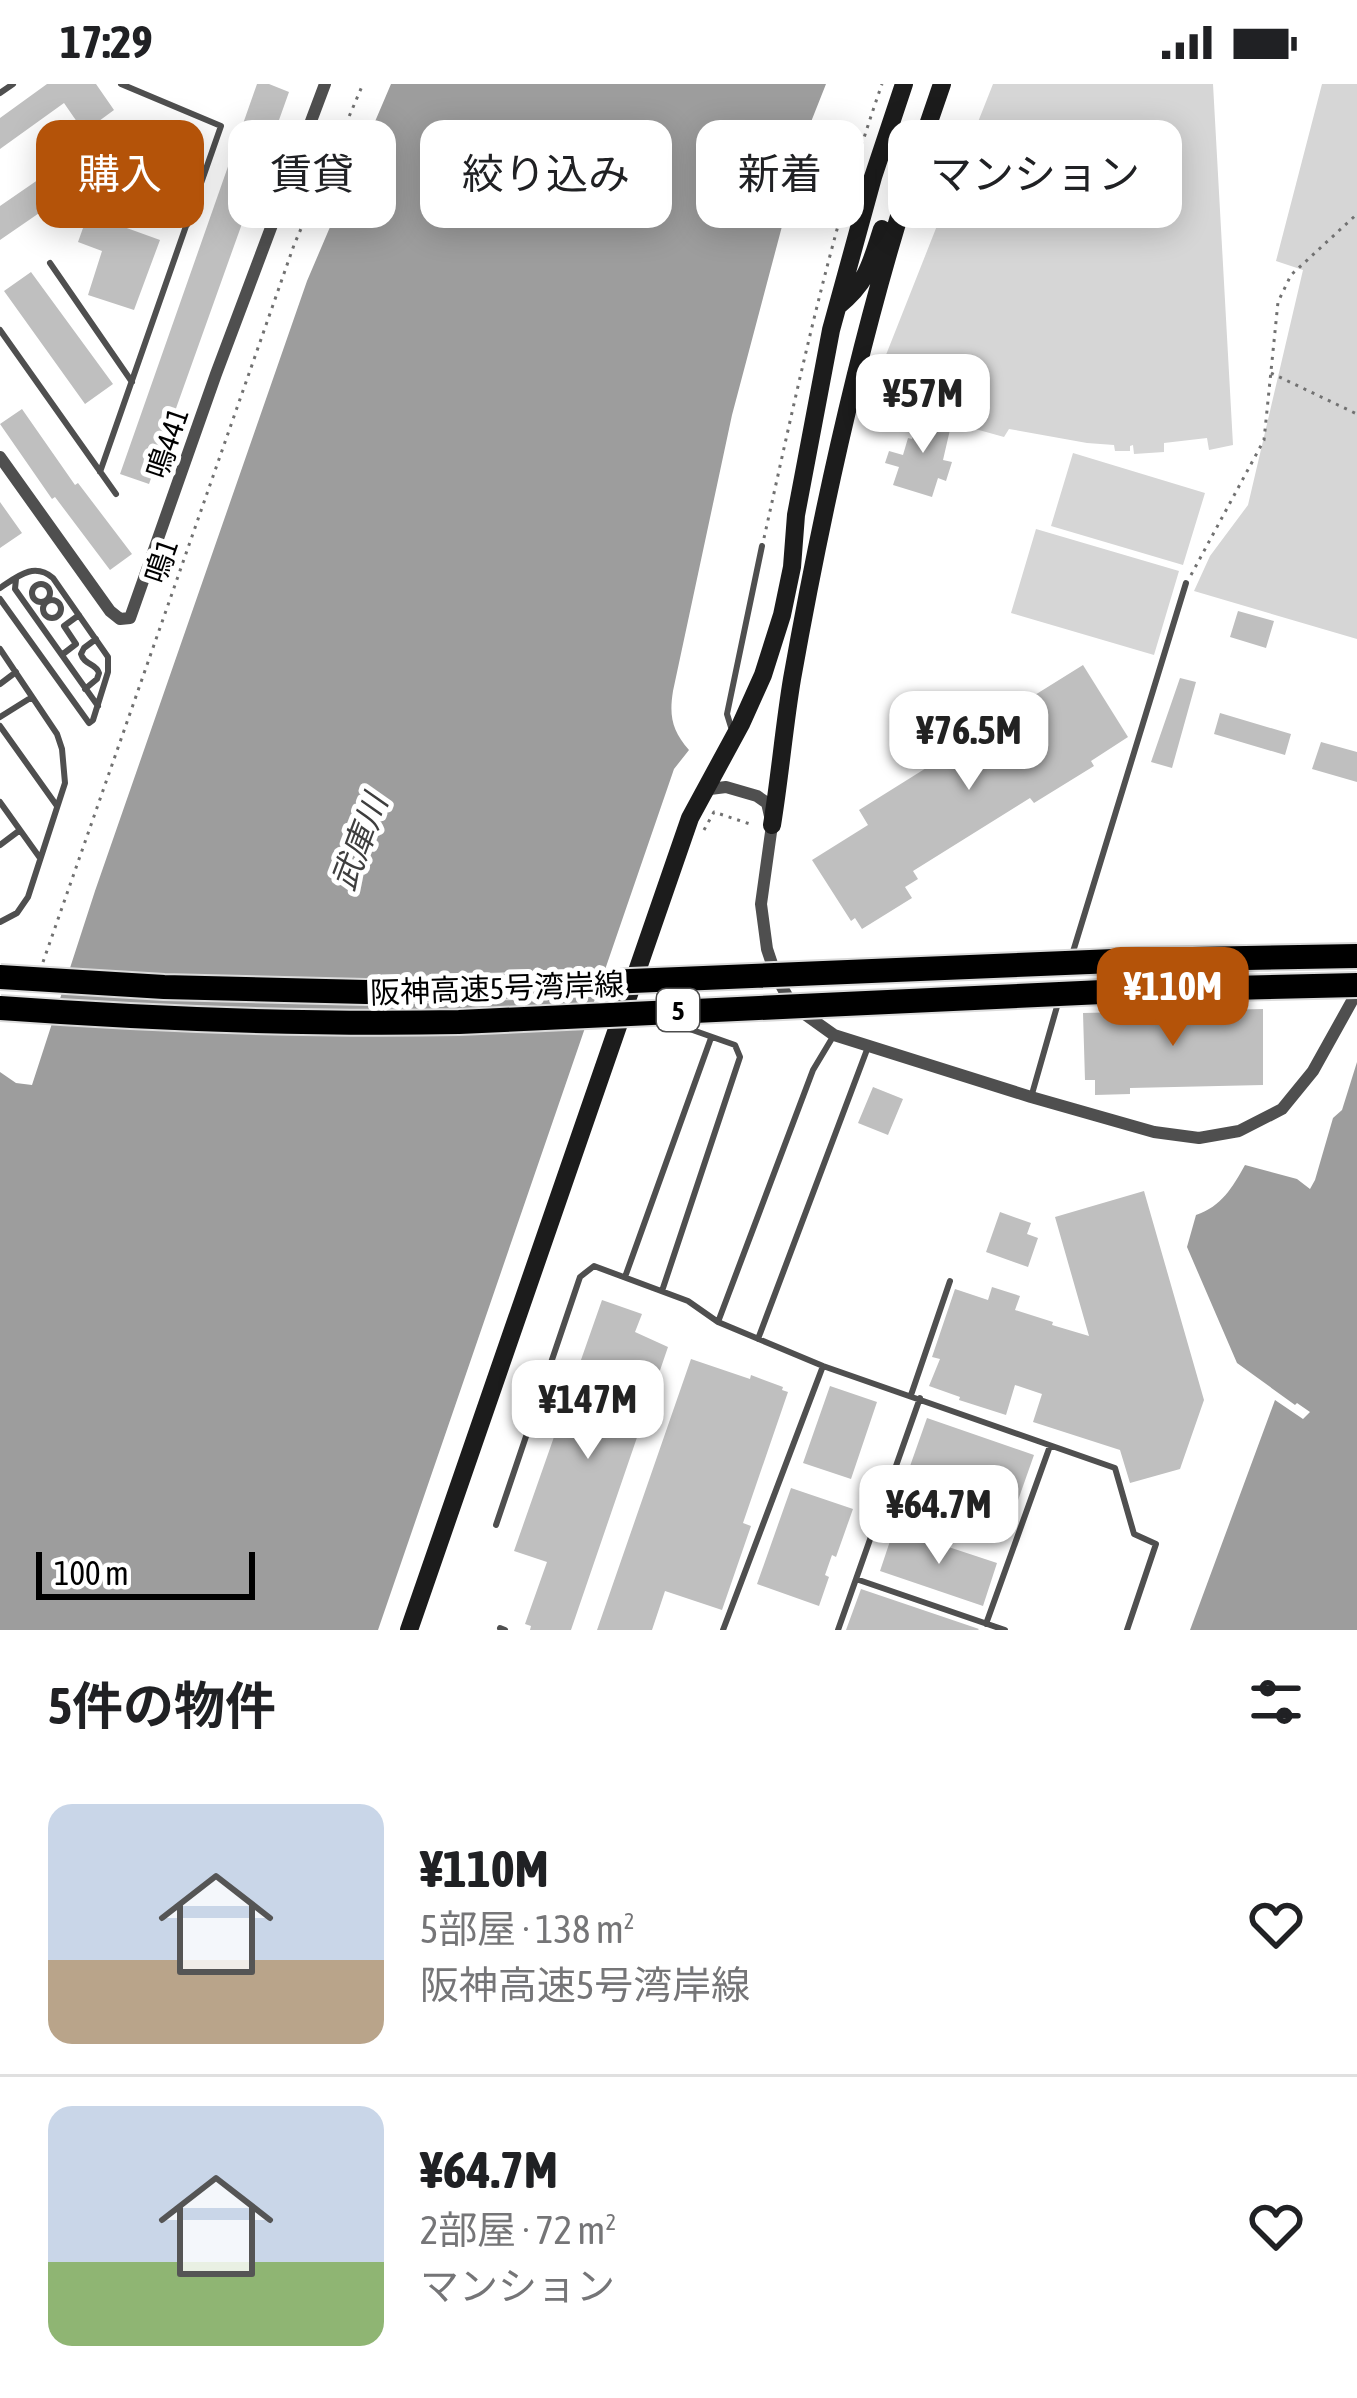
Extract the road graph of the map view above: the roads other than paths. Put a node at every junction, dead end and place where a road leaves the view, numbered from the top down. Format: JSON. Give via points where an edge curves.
{"nodes":[{"id":1,"x":13,"y":84,"type":"edge"},
{"id":2,"x":121,"y":84,"type":"edge"},
{"id":3,"x":325,"y":84,"type":"edge"},
{"id":4,"x":904,"y":84,"type":"edge"},
{"id":5,"x":942,"y":84,"type":"edge"},
{"id":6,"x":0,"y":93,"type":"edge"},
{"id":7,"x":929,"y":120,"type":"edge"},
{"id":8,"x":204,"y":175,"type":"edge"},
{"id":9,"x":888,"y":206,"type":"edge"},
{"id":10,"x":186,"y":228,"type":"edge"},
{"id":11,"x":896,"y":228,"type":"edge"},
{"id":12,"x":50,"y":263,"type":"dead end"},
{"id":13,"x":838,"y":306,"type":"junction"},
{"id":14,"x":0,"y":330,"type":"edge"},
{"id":15,"x":132,"y":382,"type":"junction"},
{"id":16,"x":0,"y":457,"type":"edge"},
{"id":17,"x":100,"y":472,"type":"junction"},
{"id":18,"x":116,"y":494,"type":"dead end"},
{"id":19,"x":762,"y":546,"type":"dead end"},
{"id":20,"x":22,"y":574,"type":"junction"},
{"id":21,"x":1186,"y":583,"type":"road end"},
{"id":22,"x":35,"y":585,"type":"junction"},
{"id":23,"x":0,"y":588,"type":"edge"},
{"id":24,"x":0,"y":599,"type":"edge"},
{"id":25,"x":46,"y":601,"type":"junction"},
{"id":26,"x":64,"y":602,"type":"junction"},
{"id":27,"x":79,"y":616,"type":"junction"},
{"id":28,"x":48,"y":635,"type":"junction"},
{"id":29,"x":96,"y":639,"type":"junction"},
{"id":30,"x":33,"y":645,"type":"junction"},
{"id":31,"x":0,"y":649,"type":"edge"},
{"id":32,"x":62,"y":655,"type":"junction"},
{"id":33,"x":16,"y":672,"type":"junction"},
{"id":34,"x":0,"y":684,"type":"edge"},
{"id":35,"x":85,"y":688,"type":"junction"},
{"id":36,"x":32,"y":697,"type":"junction"},
{"id":37,"x":98,"y":706,"type":"junction"},
{"id":38,"x":0,"y":721,"type":"edge"},
{"id":39,"x":734,"y":736,"type":"junction"},
{"id":40,"x":698,"y":801,"type":"junction"},
{"id":41,"x":0,"y":802,"type":"edge"},
{"id":42,"x":57,"y":807,"type":"junction"},
{"id":43,"x":772,"y":825,"type":"junction"},
{"id":44,"x":20,"y":830,"type":"junction"},
{"id":45,"x":0,"y":845,"type":"edge"},
{"id":46,"x":40,"y":858,"type":"junction"},
{"id":47,"x":0,"y":922,"type":"edge"},
{"id":48,"x":1357,"y":956,"type":"edge"},
{"id":49,"x":1066,"y":973,"type":"dead end"},
{"id":50,"x":0,"y":977,"type":"edge"},
{"id":51,"x":1357,"y":989,"type":"edge"},
{"id":52,"x":1060,"y":994,"type":"dead end"},
{"id":53,"x":0,"y":1008,"type":"edge"},
{"id":54,"x":684,"y":1027,"type":"dead end"},
{"id":55,"x":834,"y":1035,"type":"junction"},
{"id":56,"x":712,"y":1036,"type":"junction"},
{"id":57,"x":868,"y":1047,"type":"junction"},
{"id":58,"x":1031,"y":1097,"type":"junction"},
{"id":59,"x":625,"y":1277,"type":"junction"},
{"id":60,"x":950,"y":1281,"type":"dead end"},
{"id":61,"x":662,"y":1291,"type":"junction"},
{"id":62,"x":718,"y":1322,"type":"junction"},
{"id":63,"x":758,"y":1339,"type":"junction"},
{"id":64,"x":823,"y":1366,"type":"junction"},
{"id":65,"x":915,"y":1396,"type":"junction"},
{"id":66,"x":1050,"y":1446,"type":"junction"},
{"id":67,"x":496,"y":1525,"type":"dead end"},
{"id":68,"x":856,"y":1579,"type":"junction"},
{"id":69,"x":986,"y":1624,"type":"junction"},
{"id":70,"x":409,"y":1630,"type":"edge"},
{"id":71,"x":723,"y":1630,"type":"edge"},
{"id":72,"x":838,"y":1630,"type":"edge"},
{"id":73,"x":1005,"y":1630,"type":"edge"},
{"id":74,"x":1126,"y":1630,"type":"edge"}],
"edges":[{"from":1,"to":6,"type":"lane"},
{"from":2,"to":8,"type":"lane","via":[[221,125]]},
{"from":3,"to":16,"type":"street","name":"鳴441","via":[[130,618],[110,610]]},
{"from":4,"to":13,"type":"street"},
{"from":5,"to":7,"type":"street"},
{"from":9,"to":13,"type":"street","via":[[865,278]]},
{"from":10,"to":15,"type":"lane"},
{"from":11,"to":43,"type":"street","via":[[833,475]]},
{"from":12,"to":15,"type":"lane"},
{"from":13,"to":39,"type":"street","via":[[782,614]]},
{"from":14,"to":17,"type":"lane"},
{"from":15,"to":17,"type":"lane"},
{"from":17,"to":18,"type":"lane"},
{"from":19,"to":39,"type":"lane","via":[[727,714]]},
{"from":20,"to":22,"type":"lane"},
{"from":20,"to":23,"type":"lane"},
{"from":20,"to":26,"type":"lane","via":[[45,572]]},
{"from":20,"to":28,"type":"lane","via":[[14,589]]},
{"from":21,"to":49,"type":"lane"},
{"from":22,"to":25,"type":"lane","via":[[32,597]]},
{"from":22,"to":25,"type":"lane","via":[[48,587]]},
{"from":24,"to":30,"type":"lane"},
{"from":25,"to":26,"type":"lane"},
{"from":25,"to":26,"type":"lane","via":[[50,619]]},
{"from":26,"to":27,"type":"lane"},
{"from":27,"to":29,"type":"lane"},
{"from":27,"to":32,"type":"lane","via":[[64,626],[76,644]]},
{"from":28,"to":30,"type":"lane"},
{"from":28,"to":32,"type":"lane"},
{"from":29,"to":35,"type":"lane","via":[[81,654],[100,673]]},
{"from":29,"to":37,"type":"lane","via":[[109,664]]},
{"from":30,"to":37,"type":"lane","via":[[89,723]]},
{"from":31,"to":33,"type":"lane"},
{"from":32,"to":35,"type":"lane"},
{"from":33,"to":34,"type":"lane"},
{"from":33,"to":36,"type":"lane"},
{"from":35,"to":37,"type":"lane"},
{"from":36,"to":38,"type":"lane"},
{"from":36,"to":42,"type":"lane","via":[[62,749]]},
{"from":38,"to":42,"type":"lane"},
{"from":39,"to":40,"type":"street"},
{"from":40,"to":43,"type":"street","via":[[726,787],[758,796]]},
{"from":40,"to":70,"type":"street"},
{"from":41,"to":44,"type":"lane"},
{"from":42,"to":46,"type":"lane"},
{"from":43,"to":55,"type":"street","via":[[761,904],[767,949],[792,1005]]},
{"from":44,"to":45,"type":"lane"},
{"from":44,"to":46,"type":"lane"},
{"from":46,"to":47,"type":"lane","via":[[28,897]]},
{"from":48,"to":50,"type":"highway","name":"阪神高速5号湾岸線","number":"5","bridge":true,"via":[[365,992]]},
{"from":51,"to":53,"type":"highway","name":"阪神高速5号湾岸線","number":"5","bridge":true,"via":[[1123,991],[398,1023]]},
{"from":51,"to":58,"type":"street","via":[[1313,1071],[1282,1109],[1239,1131],[1199,1138],[1154,1132]]},
{"from":52,"to":58,"type":"lane"},
{"from":54,"to":56,"type":"lane"},
{"from":55,"to":57,"type":"street"},
{"from":55,"to":62,"type":"lane","via":[[813,1070]]},
{"from":56,"to":59,"type":"lane"},
{"from":56,"to":61,"type":"lane","via":[[735,1045],[740,1057]]},
{"from":57,"to":58,"type":"street"},
{"from":57,"to":63,"type":"lane"},
{"from":59,"to":61,"type":"lane"},
{"from":59,"to":67,"type":"lane","via":[[594,1266],[580,1277]]},
{"from":60,"to":65,"type":"lane"},
{"from":61,"to":62,"type":"lane"},
{"from":62,"to":63,"type":"lane"},
{"from":63,"to":64,"type":"lane"},
{"from":64,"to":65,"type":"lane"},
{"from":64,"to":71,"type":"lane"},
{"from":65,"to":66,"type":"lane"},
{"from":65,"to":68,"type":"lane"},
{"from":66,"to":69,"type":"lane"},
{"from":66,"to":74,"type":"lane","via":[[1115,1468],[1134,1534],[1156,1544]]},
{"from":68,"to":69,"type":"lane"},
{"from":68,"to":72,"type":"lane"},
{"from":69,"to":73,"type":"lane"}]}
